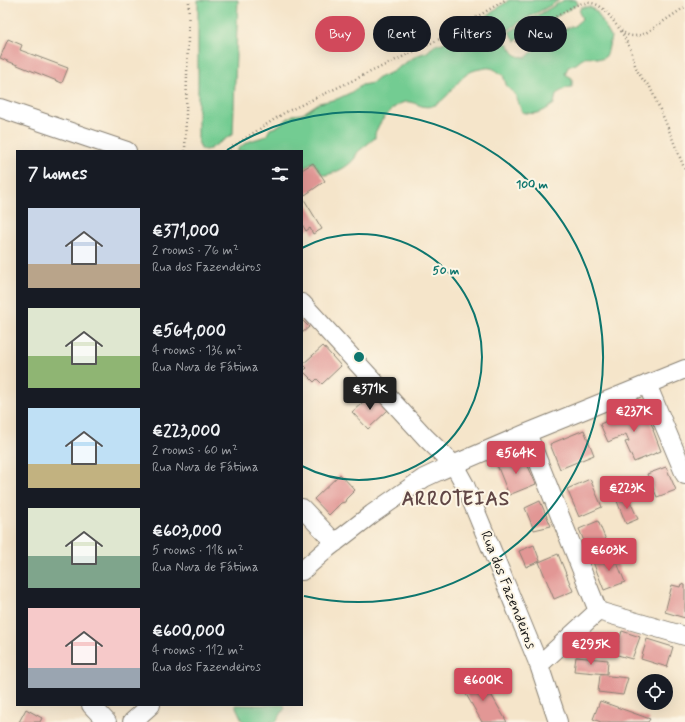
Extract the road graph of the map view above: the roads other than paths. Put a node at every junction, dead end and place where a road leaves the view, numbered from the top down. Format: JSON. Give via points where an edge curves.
{"nodes":[{"id":1,"x":0,"y":108,"type":"edge"},
{"id":2,"x":109,"y":148,"type":"edge"},
{"id":3,"x":121,"y":150,"type":"edge"},
{"id":4,"x":303,"y":305,"type":"edge"},
{"id":5,"x":685,"y":369,"type":"edge"},
{"id":6,"x":647,"y":384,"type":"junction"},
{"id":7,"x":527,"y":434,"type":"junction"},
{"id":8,"x":454,"y":465,"type":"junction"},
{"id":9,"x":685,"y":474,"type":"edge"},
{"id":10,"x":303,"y":509,"type":"edge"},
{"id":11,"x":335,"y":542,"type":"junction"},
{"id":12,"x":303,"y":570,"type":"edge"},
{"id":13,"x":598,"y":611,"type":"junction"},
{"id":14,"x":685,"y":636,"type":"edge"},
{"id":15,"x":539,"y":665,"type":"junction"},
{"id":16,"x":92,"y":706,"type":"edge"},
{"id":17,"x":150,"y":706,"type":"edge"},
{"id":18,"x":108,"y":722,"type":"edge"},
{"id":19,"x":132,"y":722,"type":"edge"},
{"id":20,"x":559,"y":722,"type":"edge"}],
"edges":[{"from":1,"to":2,"type":"street"},
{"from":2,"to":3,"type":"street"},
{"from":4,"to":8,"type":"street","name":"Rua dos Fazendeiros"},
{"from":5,"to":6,"type":"street"},
{"from":6,"to":7,"type":"street"},
{"from":6,"to":9,"type":"street"},
{"from":7,"to":8,"type":"street"},
{"from":7,"to":13,"type":"street"},
{"from":8,"to":11,"type":"street","via":[[424,478]]},
{"from":8,"to":15,"type":"street","name":"Rua dos Fazendeiros","via":[[465,485]]},
{"from":10,"to":11,"type":"street"},
{"from":11,"to":12,"type":"street"},
{"from":13,"to":14,"type":"street"},
{"from":13,"to":15,"type":"street"},
{"from":15,"to":20,"type":"street","name":"Rua dos Fazendeiros"},
{"from":16,"to":18,"type":"street"},
{"from":17,"to":19,"type":"street"}]}
